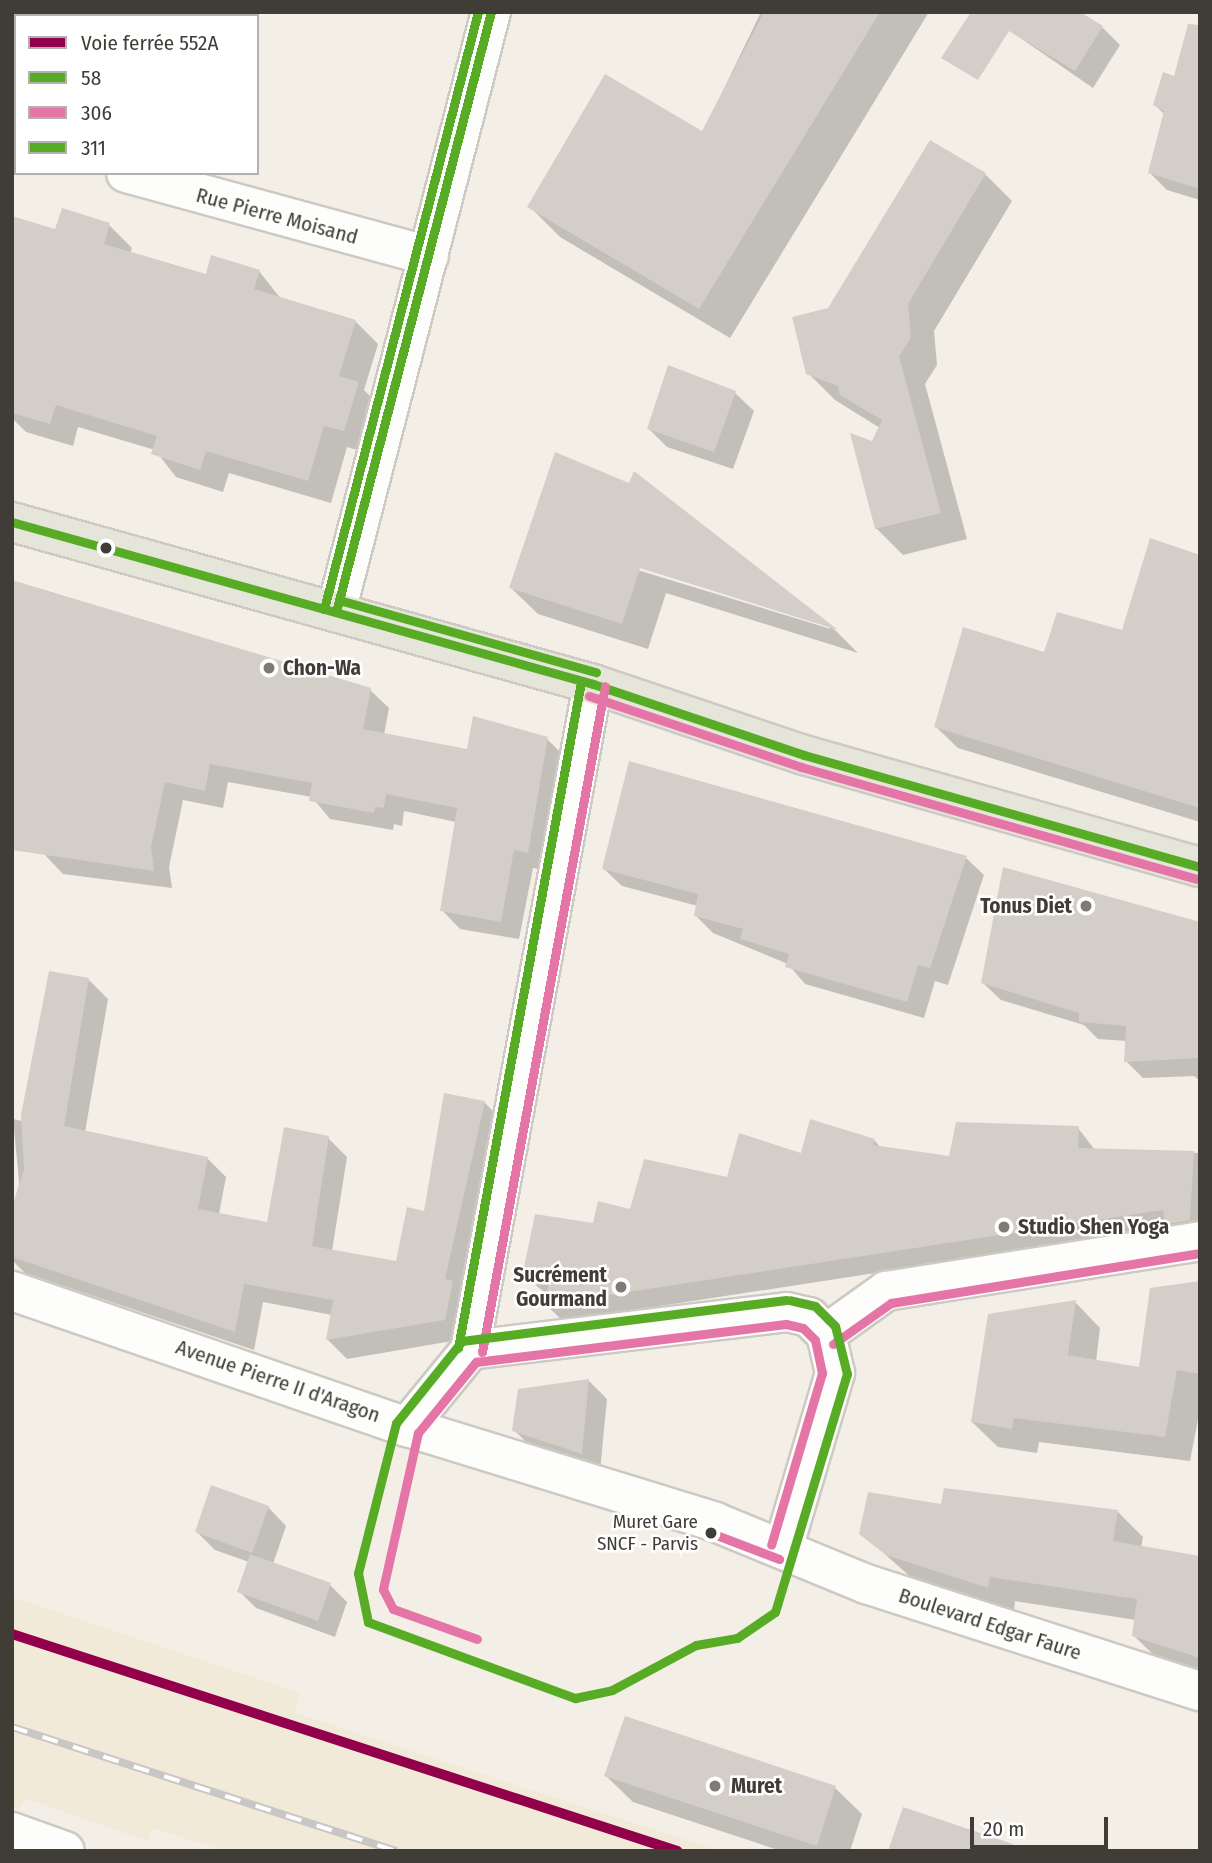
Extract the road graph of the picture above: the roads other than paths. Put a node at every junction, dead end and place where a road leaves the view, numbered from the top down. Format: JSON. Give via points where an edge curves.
{"nodes":[{"id":1,"x":491,"y":12,"type":"edge"},
{"id":2,"x":133,"y":175,"type":"edge"},
{"id":3,"x":429,"y":256,"type":"junction"},
{"id":4,"x":12,"y":522,"type":"edge"},
{"id":5,"x":336,"y":612,"type":"junction"},
{"id":6,"x":593,"y":684,"type":"junction"},
{"id":7,"x":1200,"y":867,"type":"edge"},
{"id":8,"x":1200,"y":1241,"type":"edge"},
{"id":9,"x":12,"y":1291,"type":"edge"},
{"id":10,"x":826,"y":1334,"type":"junction"},
{"id":11,"x":470,"y":1350,"type":"junction"},
{"id":12,"x":407,"y":1427,"type":"junction"},
{"id":13,"x":783,"y":1548,"type":"junction"},
{"id":14,"x":1200,"y":1691,"type":"edge"},
{"id":15,"x":12,"y":1832,"type":"edge"},
{"id":16,"x":57,"y":1849,"type":"edge"}],
"edges":[{"from":1,"to":3,"type":"street"},
{"from":2,"to":3,"type":"street","name":"Rue Pierre Moisand"},
{"from":3,"to":5,"type":"street"},
{"from":4,"to":5,"type":"main road"},
{"from":5,"to":6,"type":"main road"},
{"from":6,"to":7,"type":"main road","via":[[804,755]]},
{"from":6,"to":11,"type":"street"},
{"from":8,"to":10,"type":"street","via":[[886,1291]]},
{"from":9,"to":12,"type":"street","name":"Avenue Pierre II d'Aragon"},
{"from":10,"to":11,"type":"street","via":[[809,1317],[787,1312]]},
{"from":10,"to":13,"type":"street","via":[[835,1373]]},
{"from":11,"to":12,"type":"street","name":"Avenue Pierre II d'Aragon"},
{"from":12,"to":13,"type":"street","name":"Boulevard Edgar Faure"},
{"from":13,"to":14,"type":"street","name":"Boulevard Edgar Faure","via":[[866,1584]]},
{"from":15,"to":16,"type":"street"}]}
